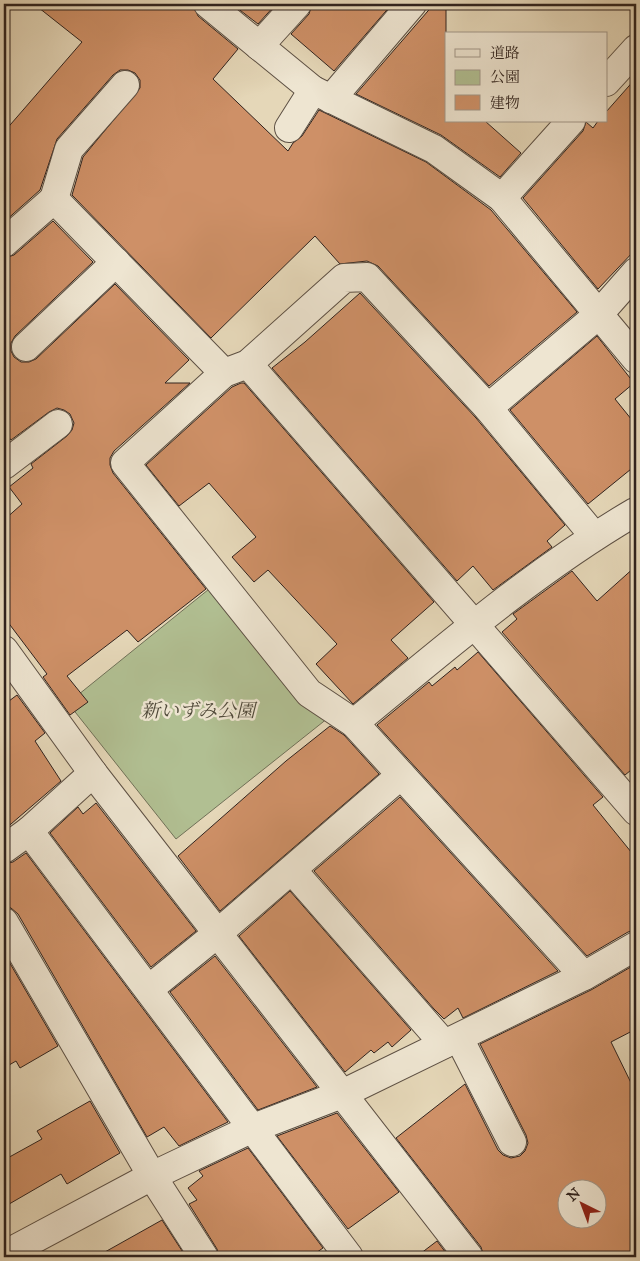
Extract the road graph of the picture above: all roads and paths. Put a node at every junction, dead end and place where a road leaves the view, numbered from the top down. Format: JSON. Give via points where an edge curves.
{"nodes":[{"id":1,"x":208,"y":4,"type":"edge"},
{"id":2,"x":297,"y":4,"type":"edge"},
{"id":3,"x":412,"y":4,"type":"edge"},
{"id":4,"x":259,"y":46,"type":"junction"},
{"id":5,"x":636,"y":49,"type":"edge"},
{"id":6,"x":608,"y":80,"type":"edge"},
{"id":7,"x":125,"y":84,"type":"dead end"},
{"id":8,"x":322,"y":94,"type":"junction"},
{"id":9,"x":570,"y":122,"type":"edge"},
{"id":10,"x":289,"y":128,"type":"dead end"},
{"id":11,"x":54,"y":198,"type":"junction"},
{"id":12,"x":502,"y":198,"type":"junction"},
{"id":13,"x":4,"y":243,"type":"edge"},
{"id":14,"x":116,"y":262,"type":"junction"},
{"id":15,"x":636,"y":272,"type":"edge"},
{"id":16,"x":598,"y":315,"type":"junction"},
{"id":17,"x":26,"y":347,"type":"dead end"},
{"id":18,"x":636,"y":359,"type":"edge"},
{"id":19,"x":236,"y":369,"type":"junction"},
{"id":20,"x":488,"y":408,"type":"junction"},
{"id":21,"x":58,"y":424,"type":"dead end"},
{"id":22,"x":4,"y":465,"type":"edge"},
{"id":23,"x":636,"y":512,"type":"edge"},
{"id":24,"x":594,"y":536,"type":"junction"},
{"id":25,"x":475,"y":624,"type":"junction"},
{"id":26,"x":4,"y":650,"type":"edge"},
{"id":27,"x":354,"y":723,"type":"junction"},
{"id":28,"x":93,"y":773,"type":"junction"},
{"id":29,"x":401,"y":775,"type":"junction"},
{"id":30,"x":636,"y":811,"type":"edge"},
{"id":31,"x":29,"y":831,"type":"junction"},
{"id":32,"x":4,"y":849,"type":"edge"},
{"id":33,"x":292,"y":870,"type":"junction"},
{"id":34,"x":4,"y":922,"type":"edge"},
{"id":35,"x":218,"y":933,"type":"junction"},
{"id":36,"x":636,"y":946,"type":"edge"},
{"id":37,"x":584,"y":976,"type":"junction"},
{"id":38,"x":149,"y":989,"type":"junction"},
{"id":39,"x":451,"y":1041,"type":"junction"},
{"id":40,"x":342,"y":1094,"type":"junction"},
{"id":41,"x":252,"y":1129,"type":"junction"},
{"id":42,"x":512,"y":1142,"type":"dead end"},
{"id":43,"x":152,"y":1176,"type":"junction"},
{"id":44,"x":4,"y":1255,"type":"edge"},
{"id":45,"x":204,"y":1257,"type":"edge"},
{"id":46,"x":349,"y":1257,"type":"edge"},
{"id":47,"x":469,"y":1257,"type":"edge"}],
"edges":[{"from":1,"to":4,"type":"street"},
{"from":2,"to":4,"type":"street"},
{"from":3,"to":8,"type":"street"},
{"from":4,"to":8,"type":"street"},
{"from":5,"to":6,"type":"street"},
{"from":7,"to":11,"type":"street","via":[[69,150]]},
{"from":8,"to":10,"type":"street"},
{"from":8,"to":12,"type":"street","via":[[434,149]]},
{"from":9,"to":12,"type":"street"},
{"from":11,"to":13,"type":"street"},
{"from":11,"to":14,"type":"street"},
{"from":12,"to":16,"type":"street"},
{"from":14,"to":17,"type":"street"},
{"from":14,"to":19,"type":"street"},
{"from":15,"to":16,"type":"street"},
{"from":16,"to":18,"type":"street"},
{"from":16,"to":20,"type":"street"},
{"from":19,"to":20,"type":"street","via":[[344,278],[367,277]]},
{"from":19,"to":25,"type":"street"},
{"from":19,"to":27,"type":"street","via":[[125,463],[309,693]]},
{"from":20,"to":24,"type":"street"},
{"from":21,"to":22,"type":"street"},
{"from":23,"to":24,"type":"street"},
{"from":24,"to":25,"type":"street"},
{"from":25,"to":27,"type":"street"},
{"from":25,"to":30,"type":"street"},
{"from":26,"to":28,"type":"street"},
{"from":27,"to":29,"type":"street"},
{"from":28,"to":31,"type":"street"},
{"from":28,"to":35,"type":"street"},
{"from":29,"to":33,"type":"street"},
{"from":29,"to":37,"type":"street"},
{"from":31,"to":32,"type":"street"},
{"from":31,"to":38,"type":"street"},
{"from":33,"to":35,"type":"street"},
{"from":33,"to":39,"type":"street"},
{"from":34,"to":43,"type":"street"},
{"from":35,"to":38,"type":"street"},
{"from":35,"to":40,"type":"street"},
{"from":36,"to":37,"type":"street"},
{"from":37,"to":39,"type":"street"},
{"from":38,"to":41,"type":"street"},
{"from":39,"to":40,"type":"street"},
{"from":39,"to":42,"type":"street"},
{"from":40,"to":41,"type":"street"},
{"from":40,"to":47,"type":"street"},
{"from":41,"to":43,"type":"street"},
{"from":41,"to":46,"type":"street"},
{"from":43,"to":44,"type":"street"},
{"from":43,"to":45,"type":"street"}]}
